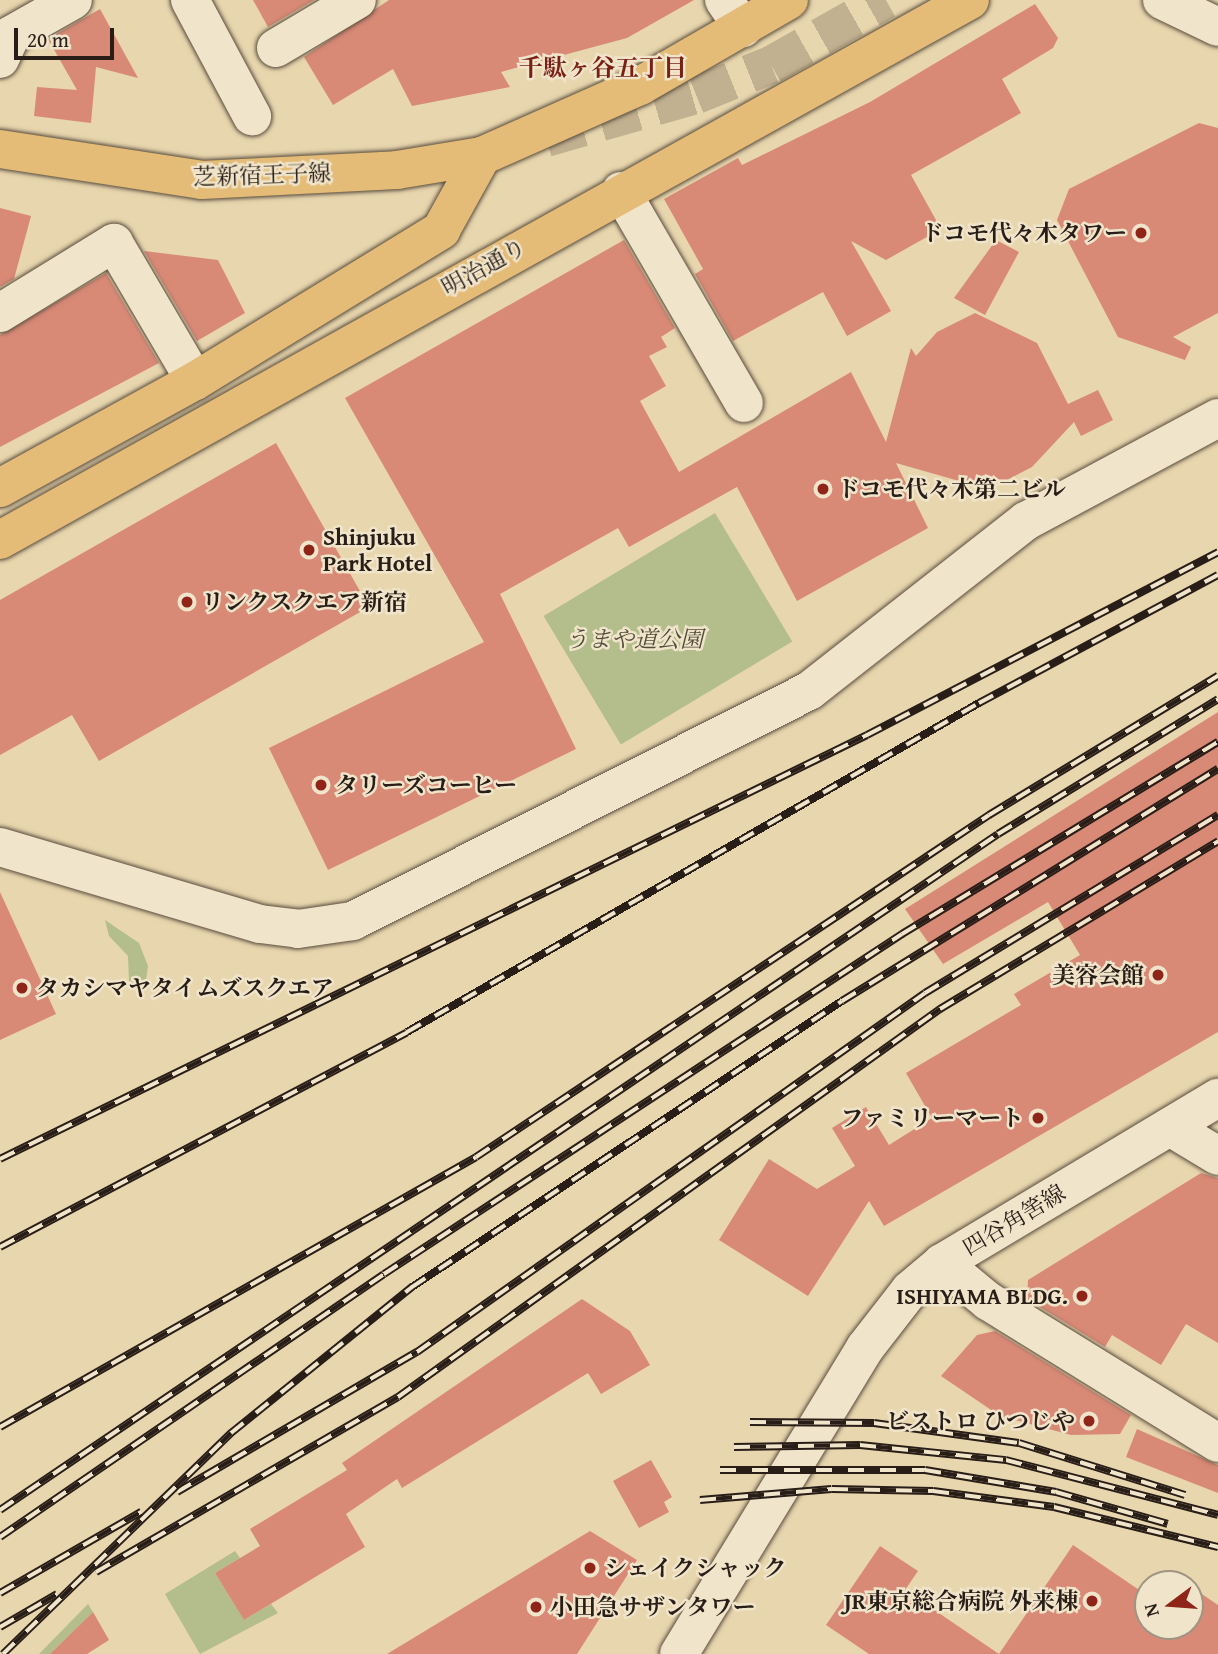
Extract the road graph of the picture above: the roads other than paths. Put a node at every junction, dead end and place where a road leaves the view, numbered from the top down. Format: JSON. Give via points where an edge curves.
{"nodes":[{"id":1,"x":73,"y":0,"type":"edge"},
{"id":2,"x":190,"y":0,"type":"edge"},
{"id":3,"x":357,"y":0,"type":"edge"},
{"id":4,"x":789,"y":0,"type":"edge"},
{"id":5,"x":971,"y":0,"type":"edge"},
{"id":6,"x":1162,"y":0,"type":"edge"},
{"id":7,"x":734,"y":14,"type":"edge"},
{"id":8,"x":1218,"y":27,"type":"edge"},
{"id":9,"x":276,"y":48,"type":"dead end"},
{"id":10,"x":0,"y":59,"type":"edge"},
{"id":11,"x":252,"y":116,"type":"dead end"},
{"id":12,"x":0,"y":149,"type":"edge"},
{"id":13,"x":482,"y":156,"type":"junction"},
{"id":14,"x":621,"y":191,"type":"junction"},
{"id":15,"x":0,"y":313,"type":"edge"},
{"id":16,"x":195,"y":381,"type":"junction"},
{"id":17,"x":744,"y":403,"type":"dead end"},
{"id":18,"x":1218,"y":418,"type":"edge"},
{"id":19,"x":0,"y":488,"type":"edge"},
{"id":20,"x":0,"y":540,"type":"edge"},
{"id":21,"x":0,"y":847,"type":"edge"},
{"id":22,"x":1218,"y":1098,"type":"edge"},
{"id":23,"x":1170,"y":1127,"type":"junction"},
{"id":24,"x":1218,"y":1156,"type":"edge"},
{"id":25,"x":942,"y":1263,"type":"junction"},
{"id":26,"x":1218,"y":1443,"type":"edge"},
{"id":27,"x":679,"y":1654,"type":"edge"}],
"edges":[{"from":1,"to":10,"type":"street","via":[[11,35]]},
{"from":2,"to":11,"type":"street"},
{"from":3,"to":9,"type":"street"},
{"from":4,"to":7,"type":"main road"},
{"from":5,"to":14,"type":"main road","name":"明治通り"},
{"from":6,"to":8,"type":"street"},
{"from":7,"to":13,"type":"main road","via":[[546,132]]},
{"from":12,"to":13,"type":"main road","name":"芝新宿王子線","via":[[202,180],[397,170]]},
{"from":13,"to":16,"type":"main road","via":[[441,230]]},
{"from":14,"to":17,"type":"street"},
{"from":14,"to":20,"type":"main road","name":"明治通り"},
{"from":15,"to":16,"type":"street","via":[[114,243]]},
{"from":16,"to":19,"type":"main road"},
{"from":18,"to":21,"type":"street","via":[[1026,521],[809,691],[354,921],[298,929],[260,924]]},
{"from":22,"to":23,"type":"street","name":"四谷角筈線"},
{"from":23,"to":24,"type":"street"},
{"from":23,"to":25,"type":"street","name":"四谷角筈線"},
{"from":25,"to":26,"type":"street","via":[[988,1301]]},
{"from":25,"to":27,"type":"street","name":"四谷角筈線","via":[[887,1317],[844,1380]]}]}
